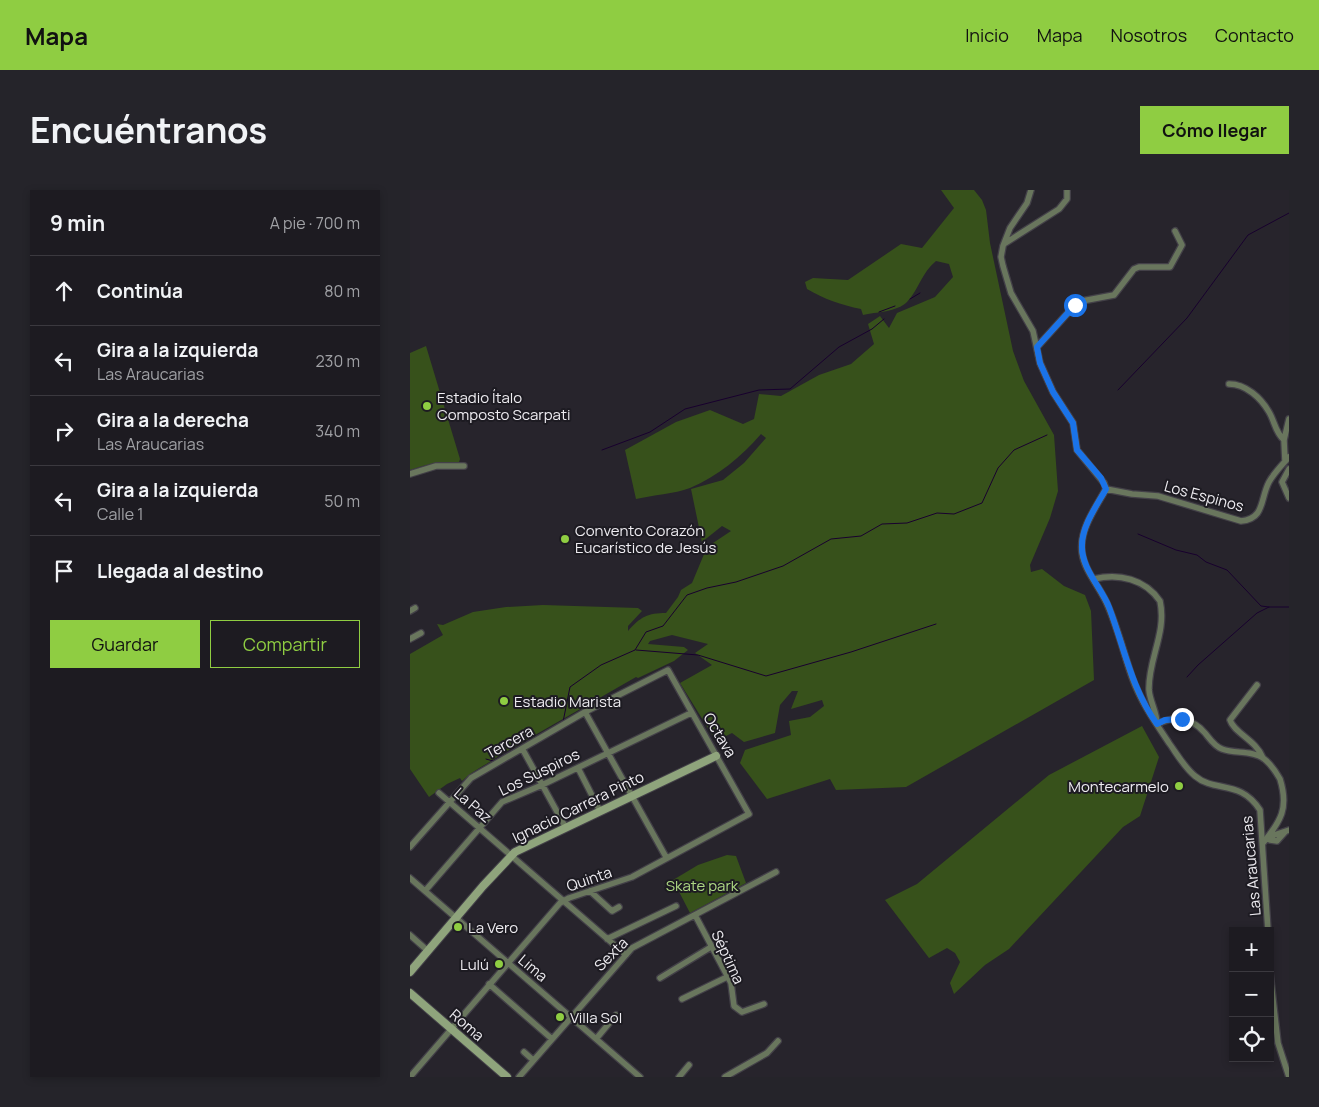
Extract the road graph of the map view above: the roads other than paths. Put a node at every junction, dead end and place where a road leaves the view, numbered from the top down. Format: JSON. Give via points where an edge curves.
{"nodes":[{"id":1,"x":1031,"y":190,"type":"edge"},
{"id":2,"x":1067,"y":190,"type":"edge"},
{"id":3,"x":1175,"y":231,"type":"dead end"},
{"id":4,"x":1003,"y":246,"type":"junction"},
{"id":5,"x":1037,"y":347,"type":"junction"},
{"id":6,"x":1229,"y":384,"type":"dead end"},
{"id":7,"x":1289,"y":419,"type":"edge"},
{"id":8,"x":1284,"y":440,"type":"junction"},
{"id":9,"x":1287,"y":459,"type":"edge"},
{"id":10,"x":464,"y":466,"type":"dead end"},
{"id":11,"x":1289,"y":469,"type":"edge"},
{"id":12,"x":410,"y":474,"type":"edge"},
{"id":13,"x":1106,"y":489,"type":"junction"},
{"id":14,"x":1289,"y":498,"type":"edge"},
{"id":15,"x":1094,"y":579,"type":"junction"},
{"id":16,"x":420,"y":633,"type":"dead end"},
{"id":17,"x":410,"y":639,"type":"edge"},
{"id":18,"x":668,"y":670,"type":"joint"},
{"id":19,"x":1257,"y":685,"type":"dead end"},
{"id":20,"x":585,"y":712,"type":"junction"},
{"id":21,"x":691,"y":712,"type":"junction"},
{"id":22,"x":1157,"y":724,"type":"junction"},
{"id":23,"x":523,"y":750,"type":"junction"},
{"id":24,"x":609,"y":752,"type":"junction"},
{"id":25,"x":716,"y":756,"type":"junction"},
{"id":26,"x":1263,"y":758,"type":"junction"},
{"id":27,"x":578,"y":768,"type":"junction"},
{"id":28,"x":542,"y":785,"type":"junction"},
{"id":29,"x":440,"y":793,"type":"dead end"},
{"id":30,"x":632,"y":796,"type":"junction"},
{"id":31,"x":449,"y":802,"type":"junction"},
{"id":32,"x":1288,"y":804,"type":"edge"},
{"id":33,"x":600,"y":811,"type":"junction"},
{"id":34,"x":749,"y":814,"type":"joint"},
{"id":35,"x":480,"y":828,"type":"junction"},
{"id":36,"x":566,"y":828,"type":"junction"},
{"id":37,"x":1287,"y":831,"type":"edge"},
{"id":38,"x":1263,"y":844,"type":"junction"},
{"id":39,"x":410,"y":847,"type":"edge"},
{"id":40,"x":511,"y":855,"type":"junction"},
{"id":41,"x":666,"y":858,"type":"junction"},
{"id":42,"x":776,"y":872,"type":"dead end"},
{"id":43,"x":410,"y":878,"type":"edge"},
{"id":44,"x":425,"y":891,"type":"junction"},
{"id":45,"x":590,"y":891,"type":"junction"},
{"id":46,"x":564,"y":900,"type":"junction"},
{"id":47,"x":676,"y":906,"type":"dead end"},
{"id":48,"x":619,"y":907,"type":"dead end"},
{"id":49,"x":695,"y":915,"type":"junction"},
{"id":50,"x":456,"y":918,"type":"junction"},
{"id":51,"x":1268,"y":927,"type":"edge"},
{"id":52,"x":410,"y":935,"type":"edge"},
{"id":53,"x":607,"y":939,"type":"junction"},
{"id":54,"x":711,"y":947,"type":"junction"},
{"id":55,"x":428,"y":951,"type":"junction"},
{"id":56,"x":626,"y":955,"type":"junction"},
{"id":57,"x":508,"y":963,"type":"junction"},
{"id":58,"x":410,"y":972,"type":"edge"},
{"id":59,"x":727,"y":977,"type":"junction"},
{"id":60,"x":660,"y":978,"type":"dead end"},
{"id":61,"x":489,"y":984,"type":"junction"},
{"id":62,"x":410,"y":993,"type":"edge"},
{"id":63,"x":682,"y":999,"type":"dead end"},
{"id":64,"x":764,"y":1004,"type":"dead end"},
{"id":65,"x":1274,"y":1008,"type":"edge"},
{"id":66,"x":570,"y":1016,"type":"junction"},
{"id":67,"x":616,"y":1016,"type":"dead end"},
{"id":68,"x":451,"y":1029,"type":"junction"},
{"id":69,"x":552,"y":1039,"type":"junction"},
{"id":70,"x":596,"y":1039,"type":"junction"},
{"id":71,"x":778,"y":1041,"type":"dead end"},
{"id":72,"x":524,"y":1052,"type":"dead end"},
{"id":73,"x":1282,"y":1058,"type":"junction"},
{"id":74,"x":533,"y":1060,"type":"junction"},
{"id":75,"x":1289,"y":1064,"type":"edge"},
{"id":76,"x":689,"y":1065,"type":"dead end"},
{"id":77,"x":637,"y":1076,"type":"edge"},
{"id":78,"x":410,"y":1077,"type":"edge"},
{"id":79,"x":507,"y":1077,"type":"edge"},
{"id":80,"x":518,"y":1077,"type":"edge"},
{"id":81,"x":680,"y":1077,"type":"edge"},
{"id":82,"x":725,"y":1077,"type":"edge"},
{"id":83,"x":1289,"y":1077,"type":"edge"}],
"edges":[{"from":1,"to":4,"type":"street"},
{"from":2,"to":4,"type":"street","via":[[1067,199],[1059,209]]},
{"from":3,"to":5,"type":"street","via":[[1182,245],[1170,267],[1134,269],[1114,295],[1075,305]]},
{"from":4,"to":5,"type":"street","via":[[1001,257],[1008,282],[1033,331]]},
{"from":5,"to":13,"type":"street","via":[[1040,363],[1053,392],[1073,423],[1077,450],[1101,478]]},
{"from":6,"to":8,"type":"street","via":[[1241,385],[1261,401]]},
{"from":7,"to":8,"type":"street"},
{"from":8,"to":9,"type":"street"},
{"from":9,"to":13,"type":"street","name":"Los Espinos","via":[[1267,485],[1258,514],[1249,520],[1241,521],[1158,496]]},
{"from":10,"to":12,"type":"street","via":[[436,466]]},
{"from":11,"to":14,"type":"street","via":[[1282,482]]},
{"from":13,"to":15,"type":"street","name":"Las Araucarias","via":[[1084,532],[1082,543],[1085,562]]},
{"from":15,"to":22,"type":"street","name":"Las Araucarias","via":[[1109,606],[1133,679]]},
{"from":15,"to":22,"type":"street","via":[[1123,576],[1145,587],[1160,601],[1162,629],[1149,691]]},
{"from":16,"to":17,"type":"street"},
{"from":18,"to":20,"type":"street","name":"Tercera"},
{"from":18,"to":21,"type":"street","name":"Octava"},
{"from":19,"to":26,"type":"street","via":[[1230,720],[1255,744]]},
{"from":20,"to":23,"type":"street","name":"Tercera"},
{"from":20,"to":24,"type":"street"},
{"from":21,"to":24,"type":"street","name":"Los Suspiros"},
{"from":21,"to":25,"type":"street","name":"Octava"},
{"from":22,"to":26,"type":"street","via":[[1182,719],[1198,726],[1219,748]]},
{"from":22,"to":38,"type":"street","name":"Las Araucarias","via":[[1196,777],[1230,787],[1256,805],[1261,816]]},
{"from":23,"to":28,"type":"street"},
{"from":23,"to":31,"type":"street","name":"Tercera","via":[[471,778]]},
{"from":24,"to":27,"type":"street","name":"Los Suspiros"},
{"from":24,"to":30,"type":"street"},
{"from":25,"to":30,"type":"street","name":"Ignacio Carrera Pinto"},
{"from":25,"to":34,"type":"street","name":"Octava"},
{"from":26,"to":32,"type":"street","via":[[1284,786]]},
{"from":27,"to":28,"type":"street","name":"Los Suspiros"},
{"from":27,"to":33,"type":"street"},
{"from":28,"to":35,"type":"street","name":"Los Suspiros","via":[[502,802]]},
{"from":28,"to":36,"type":"street"},
{"from":29,"to":31,"type":"street","name":"La Paz"},
{"from":30,"to":33,"type":"street","name":"Ignacio Carrera Pinto"},
{"from":30,"to":41,"type":"street"},
{"from":31,"to":35,"type":"street","name":"La Paz"},
{"from":31,"to":39,"type":"street","name":"Tercera"},
{"from":32,"to":38,"type":"street","via":[[1285,816]]},
{"from":33,"to":36,"type":"street","name":"Ignacio Carrera Pinto"},
{"from":34,"to":41,"type":"street","name":"Quinta"},
{"from":35,"to":40,"type":"street","name":"La Paz"},
{"from":35,"to":44,"type":"street","name":"Los Suspiros"},
{"from":36,"to":40,"type":"street","name":"Ignacio Carrera Pinto"},
{"from":37,"to":38,"type":"street","via":[[1274,835]]},
{"from":38,"to":51,"type":"street","name":"Las Araucarias"},
{"from":40,"to":46,"type":"street","name":"La Paz"},
{"from":40,"to":50,"type":"street","name":"Ignacio Carrera Pinto"},
{"from":41,"to":45,"type":"street","name":"Quinta","via":[[632,877]]},
{"from":42,"to":49,"type":"street","name":"Sexta"},
{"from":43,"to":44,"type":"street","name":"Lima"},
{"from":44,"to":50,"type":"street","name":"Lima"},
{"from":45,"to":46,"type":"street","name":"Quinta"},
{"from":45,"to":48,"type":"street","via":[[612,911]]},
{"from":46,"to":53,"type":"street","name":"La Paz"},
{"from":46,"to":57,"type":"street","name":"Quinta"},
{"from":47,"to":53,"type":"street"},
{"from":49,"to":54,"type":"street","name":"Séptima"},
{"from":49,"to":56,"type":"street","name":"Sexta","via":[[632,948]]},
{"from":50,"to":55,"type":"street","name":"Ignacio Carrera Pinto"},
{"from":50,"to":57,"type":"street","name":"Lima"},
{"from":52,"to":55,"type":"street"},
{"from":53,"to":56,"type":"street","name":"La Paz"},
{"from":54,"to":59,"type":"street","name":"Séptima"},
{"from":54,"to":60,"type":"street"},
{"from":55,"to":58,"type":"street","name":"Ignacio Carrera Pinto"},
{"from":56,"to":66,"type":"street","name":"Sexta"},
{"from":57,"to":61,"type":"street","name":"Quinta"},
{"from":57,"to":66,"type":"street","name":"Lima"},
{"from":59,"to":63,"type":"street"},
{"from":59,"to":64,"type":"street","name":"Séptima","via":[[733,1004],[739,1011],[747,1012]]},
{"from":61,"to":68,"type":"street","name":"Quinta"},
{"from":61,"to":69,"type":"street"},
{"from":62,"to":68,"type":"street","name":"Roma"},
{"from":65,"to":73,"type":"street"},
{"from":66,"to":69,"type":"street","name":"Sexta"},
{"from":66,"to":70,"type":"street","name":"Lima"},
{"from":67,"to":70,"type":"street"},
{"from":68,"to":78,"type":"street","name":"Quinta"},
{"from":68,"to":79,"type":"street","name":"Roma"},
{"from":69,"to":74,"type":"street","name":"Sexta"},
{"from":70,"to":77,"type":"street","name":"Lima"},
{"from":71,"to":82,"type":"street","via":[[768,1053]]},
{"from":72,"to":74,"type":"street"},
{"from":73,"to":75,"type":"street"},
{"from":73,"to":83,"type":"street"},
{"from":74,"to":80,"type":"street","name":"Sexta"},
{"from":76,"to":81,"type":"street"}]}
